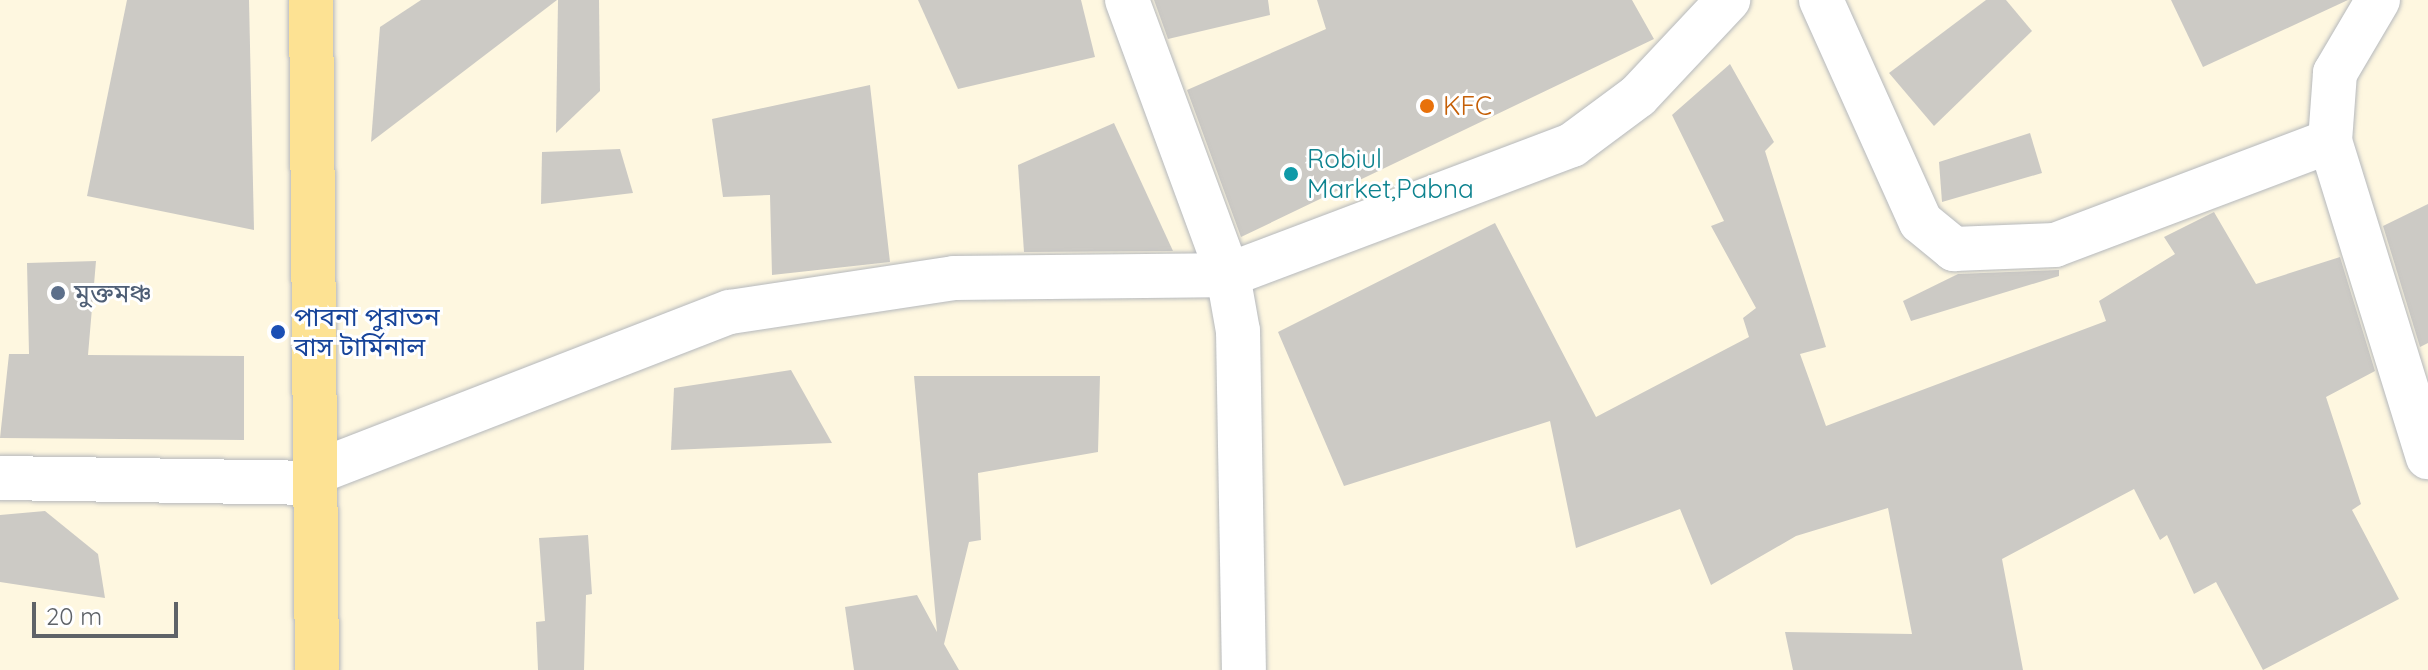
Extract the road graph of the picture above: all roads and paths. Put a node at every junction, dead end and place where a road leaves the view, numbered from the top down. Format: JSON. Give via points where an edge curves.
{"nodes":[{"id":1,"x":311,"y":0,"type":"edge"},
{"id":2,"x":1127,"y":0,"type":"edge"},
{"id":3,"x":1728,"y":0,"type":"edge"},
{"id":4,"x":1821,"y":0,"type":"edge"},
{"id":5,"x":2378,"y":0,"type":"edge"},
{"id":6,"x":2330,"y":141,"type":"junction"},
{"id":7,"x":1228,"y":275,"type":"junction"},
{"id":8,"x":2428,"y":457,"type":"edge"},
{"id":9,"x":0,"y":478,"type":"edge"},
{"id":10,"x":314,"y":478,"type":"junction"},
{"id":11,"x":317,"y":670,"type":"edge"},
{"id":12,"x":1244,"y":670,"type":"edge"}],
"edges":[{"from":1,"to":10,"type":"highway"},
{"from":2,"to":7,"type":"street"},
{"from":3,"to":7,"type":"street","via":[[1638,96],[1572,145]]},
{"from":4,"to":6,"type":"street","via":[[1921,222],[1954,249],[2055,245]]},
{"from":5,"to":6,"type":"street","via":[[2335,73]]},
{"from":6,"to":8,"type":"street"},
{"from":7,"to":10,"type":"street","via":[[954,278],[730,312]]},
{"from":7,"to":12,"type":"street","via":[[1238,331]]},
{"from":9,"to":10,"type":"street"},
{"from":10,"to":11,"type":"highway"}]}
